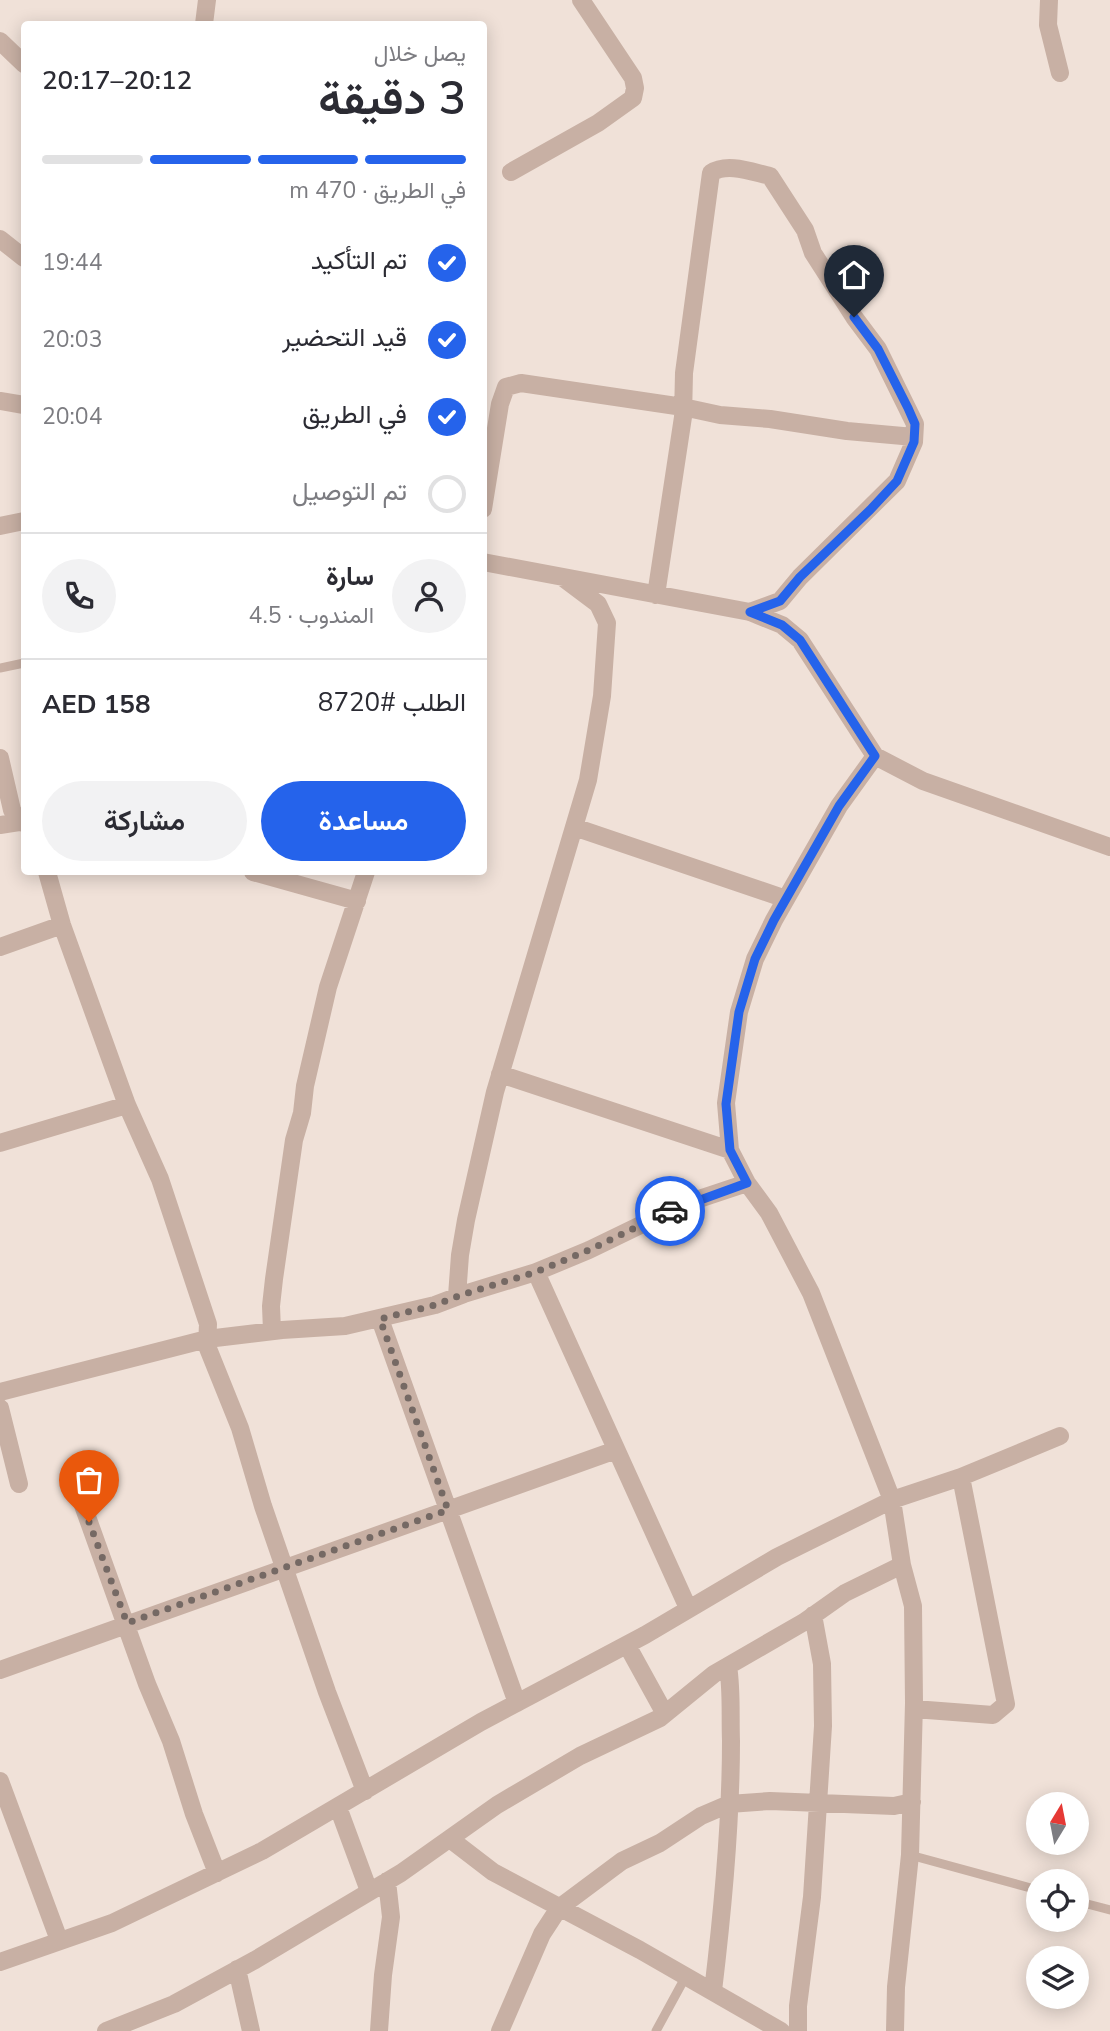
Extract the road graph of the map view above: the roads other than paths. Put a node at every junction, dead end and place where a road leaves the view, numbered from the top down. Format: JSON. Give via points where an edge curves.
{"nodes":[{"id":1,"x":207,"y":0,"type":"edge"},
{"id":2,"x":581,"y":0,"type":"edge"},
{"id":3,"x":1049,"y":0,"type":"edge"},
{"id":4,"x":204,"y":21,"type":"edge"},
{"id":5,"x":0,"y":41,"type":"edge"},
{"id":6,"x":21,"y":61,"type":"edge"},
{"id":7,"x":1060,"y":73,"type":"dead end"},
{"id":8,"x":511,"y":172,"type":"dead end"},
{"id":9,"x":0,"y":239,"type":"edge"},
{"id":10,"x":21,"y":256,"type":"edge"},
{"id":11,"x":0,"y":401,"type":"edge"},
{"id":12,"x":21,"y":404,"type":"edge"},
{"id":13,"x":683,"y":407,"type":"junction"},
{"id":14,"x":914,"y":437,"type":"junction"},
{"id":15,"x":487,"y":484,"type":"edge"},
{"id":16,"x":21,"y":521,"type":"edge"},
{"id":17,"x":0,"y":526,"type":"edge"},
{"id":18,"x":487,"y":563,"type":"edge"},
{"id":19,"x":562,"y":577,"type":"junction"},
{"id":20,"x":656,"y":594,"type":"junction"},
{"id":21,"x":750,"y":612,"type":"junction"},
{"id":22,"x":21,"y":664,"type":"edge"},
{"id":23,"x":0,"y":668,"type":"edge"},
{"id":24,"x":875,"y":756,"type":"junction"},
{"id":25,"x":0,"y":758,"type":"edge"},
{"id":26,"x":21,"y":821,"type":"edge"},
{"id":27,"x":21,"y":822,"type":"edge"},
{"id":28,"x":0,"y":825,"type":"edge"},
{"id":29,"x":575,"y":827,"type":"junction"},
{"id":30,"x":1110,"y":847,"type":"edge"},
{"id":31,"x":48,"y":875,"type":"edge"},
{"id":32,"x":264,"y":875,"type":"edge"},
{"id":33,"x":365,"y":875,"type":"edge"},
{"id":34,"x":786,"y":899,"type":"junction"},
{"id":35,"x":357,"y":901,"type":"junction"},
{"id":36,"x":62,"y":925,"type":"junction"},
{"id":37,"x":0,"y":947,"type":"edge"},
{"id":38,"x":500,"y":1074,"type":"junction"},
{"id":39,"x":127,"y":1105,"type":"junction"},
{"id":40,"x":0,"y":1143,"type":"edge"},
{"id":41,"x":730,"y":1150,"type":"junction"},
{"id":42,"x":747,"y":1183,"type":"junction"},
{"id":43,"x":536,"y":1272,"type":"junction"},
{"id":44,"x":457,"y":1296,"type":"junction"},
{"id":45,"x":380,"y":1319,"type":"junction"},
{"id":46,"x":272,"y":1331,"type":"junction"},
{"id":47,"x":207,"y":1339,"type":"junction"},
{"id":48,"x":0,"y":1392,"type":"edge"},
{"id":49,"x":0,"y":1408,"type":"edge"},
{"id":50,"x":1060,"y":1436,"type":"dead end"},
{"id":51,"x":617,"y":1450,"type":"junction"},
{"id":52,"x":961,"y":1477,"type":"junction"},
{"id":53,"x":19,"y":1484,"type":"dead end"},
{"id":54,"x":80,"y":1497,"type":"dead end"},
{"id":55,"x":892,"y":1500,"type":"junction"},
{"id":56,"x":448,"y":1510,"type":"junction"},
{"id":57,"x":902,"y":1565,"type":"junction"},
{"id":58,"x":286,"y":1568,"type":"junction"},
{"id":59,"x":688,"y":1608,"type":"junction"},
{"id":60,"x":813,"y":1615,"type":"junction"},
{"id":61,"x":127,"y":1623,"type":"junction"},
{"id":62,"x":627,"y":1644,"type":"junction"},
{"id":63,"x":727,"y":1666,"type":"junction"},
{"id":64,"x":0,"y":1670,"type":"edge"},
{"id":65,"x":517,"y":1703,"type":"junction"},
{"id":66,"x":914,"y":1709,"type":"junction"},
{"id":67,"x":665,"y":1714,"type":"junction"},
{"id":68,"x":0,"y":1781,"type":"edge"},
{"id":69,"x":365,"y":1791,"type":"junction"},
{"id":70,"x":912,"y":1802,"type":"junction"},
{"id":71,"x":818,"y":1803,"type":"junction"},
{"id":72,"x":729,"y":1804,"type":"junction"},
{"id":73,"x":338,"y":1807,"type":"junction"},
{"id":74,"x":450,"y":1839,"type":"junction"},
{"id":75,"x":910,"y":1855,"type":"junction"},
{"id":76,"x":217,"y":1872,"type":"junction"},
{"id":77,"x":387,"y":1881,"type":"junction"},
{"id":78,"x":1026,"y":1887,"type":"edge"},
{"id":79,"x":369,"y":1891,"type":"junction"},
{"id":80,"x":1089,"y":1904,"type":"edge"},
{"id":81,"x":559,"y":1908,"type":"junction"},
{"id":82,"x":1110,"y":1910,"type":"edge"},
{"id":83,"x":59,"y":1940,"type":"junction"},
{"id":84,"x":0,"y":1962,"type":"edge"},
{"id":85,"x":237,"y":1969,"type":"junction"},
{"id":86,"x":686,"y":1976,"type":"junction"},
{"id":87,"x":713,"y":1991,"type":"junction"},
{"id":88,"x":106,"y":2031,"type":"edge"},
{"id":89,"x":251,"y":2031,"type":"edge"},
{"id":90,"x":379,"y":2031,"type":"edge"},
{"id":91,"x":500,"y":2031,"type":"edge"},
{"id":92,"x":656,"y":2031,"type":"edge"},
{"id":93,"x":780,"y":2031,"type":"edge"},
{"id":94,"x":798,"y":2031,"type":"edge"},
{"id":95,"x":895,"y":2031,"type":"edge"}],
"edges":[{"from":1,"to":4,"type":"street"},
{"from":2,"to":8,"type":"street","via":[[633,78],[633,98]]},
{"from":3,"to":7,"type":"street","via":[[1048,25]]},
{"from":5,"to":6,"type":"street"},
{"from":9,"to":10,"type":"street"},
{"from":11,"to":12,"type":"street"},
{"from":13,"to":14,"type":"street"},
{"from":13,"to":14,"type":"street","via":[[711,173],[728,167],[770,176],[779,189],[805,230],[813,253],[878,349],[915,424]]},
{"from":13,"to":15,"type":"street","via":[[511,384],[500,404]]},
{"from":13,"to":20,"type":"street"},
{"from":14,"to":21,"type":"street","via":[[905,465],[888,491],[780,601]]},
{"from":16,"to":17,"type":"street"},
{"from":18,"to":19,"type":"street"},
{"from":19,"to":20,"type":"street"},
{"from":19,"to":29,"type":"street","via":[[598,604],[607,623],[602,696]]},
{"from":20,"to":21,"type":"street"},
{"from":21,"to":24,"type":"street","via":[[782,625],[800,640]]},
{"from":22,"to":23,"type":"lane"},
{"from":24,"to":30,"type":"street","via":[[923,781]]},
{"from":24,"to":34,"type":"street","via":[[839,806]]},
{"from":25,"to":26,"type":"street","via":[[12,810]]},
{"from":27,"to":28,"type":"street"},
{"from":29,"to":34,"type":"street"},
{"from":29,"to":38,"type":"street"},
{"from":31,"to":36,"type":"street"},
{"from":32,"to":35,"type":"street"},
{"from":33,"to":35,"type":"street"},
{"from":34,"to":41,"type":"street","via":[[755,959],[739,1012],[726,1104]]},
{"from":35,"to":46,"type":"street","via":[[328,987],[294,1140],[274,1279]]},
{"from":36,"to":37,"type":"street"},
{"from":36,"to":39,"type":"street"},
{"from":38,"to":41,"type":"street"},
{"from":38,"to":44,"type":"street","via":[[466,1220]]},
{"from":39,"to":40,"type":"street"},
{"from":39,"to":47,"type":"street","via":[[160,1179],[208,1324]]},
{"from":41,"to":42,"type":"street"},
{"from":42,"to":43,"type":"street","via":[[684,1204]]},
{"from":42,"to":55,"type":"street","via":[[769,1213],[811,1293]]},
{"from":43,"to":44,"type":"street"},
{"from":43,"to":51,"type":"street"},
{"from":44,"to":45,"type":"street"},
{"from":45,"to":46,"type":"street"},
{"from":45,"to":56,"type":"street"},
{"from":46,"to":47,"type":"street"},
{"from":47,"to":48,"type":"street"},
{"from":47,"to":58,"type":"street"},
{"from":49,"to":53,"type":"street"},
{"from":50,"to":52,"type":"street"},
{"from":51,"to":56,"type":"street"},
{"from":51,"to":59,"type":"street"},
{"from":52,"to":55,"type":"street"},
{"from":52,"to":66,"type":"street","via":[[1006,1704],[993,1715]]},
{"from":54,"to":61,"type":"street"},
{"from":55,"to":57,"type":"street"},
{"from":55,"to":59,"type":"street"},
{"from":56,"to":58,"type":"street"},
{"from":56,"to":65,"type":"street"},
{"from":57,"to":60,"type":"street","via":[[845,1593]]},
{"from":57,"to":66,"type":"street","via":[[913,1606]]},
{"from":58,"to":61,"type":"street"},
{"from":58,"to":69,"type":"street"},
{"from":59,"to":62,"type":"street"},
{"from":60,"to":63,"type":"street"},
{"from":60,"to":71,"type":"street","via":[[822,1664]]},
{"from":61,"to":64,"type":"street"},
{"from":61,"to":76,"type":"street"},
{"from":62,"to":65,"type":"street"},
{"from":62,"to":67,"type":"street"},
{"from":63,"to":67,"type":"street"},
{"from":63,"to":72,"type":"street","via":[[732,1687]]},
{"from":65,"to":69,"type":"street"},
{"from":66,"to":70,"type":"street"},
{"from":67,"to":74,"type":"street","via":[[580,1756]]},
{"from":68,"to":83,"type":"street"},
{"from":69,"to":73,"type":"street"},
{"from":70,"to":71,"type":"street","via":[[894,1806]]},
{"from":70,"to":75,"type":"street"},
{"from":71,"to":72,"type":"street"},
{"from":71,"to":94,"type":"street"},
{"from":72,"to":81,"type":"street","via":[[622,1861]]},
{"from":72,"to":87,"type":"street"},
{"from":73,"to":76,"type":"street"},
{"from":73,"to":79,"type":"street"},
{"from":74,"to":77,"type":"street"},
{"from":74,"to":81,"type":"street","via":[[493,1872]]},
{"from":75,"to":78,"type":"lane"},
{"from":75,"to":95,"type":"street"},
{"from":76,"to":83,"type":"street","via":[[112,1923]]},
{"from":77,"to":79,"type":"street"},
{"from":77,"to":90,"type":"street","via":[[391,1917]]},
{"from":79,"to":85,"type":"street"},
{"from":80,"to":82,"type":"lane"},
{"from":81,"to":86,"type":"street"},
{"from":81,"to":91,"type":"street","via":[[542,1934]]},
{"from":83,"to":84,"type":"street"},
{"from":85,"to":88,"type":"street","via":[[174,2004]]},
{"from":85,"to":89,"type":"street"},
{"from":86,"to":87,"type":"street"},
{"from":86,"to":92,"type":"lane"},
{"from":87,"to":93,"type":"street"}]}
